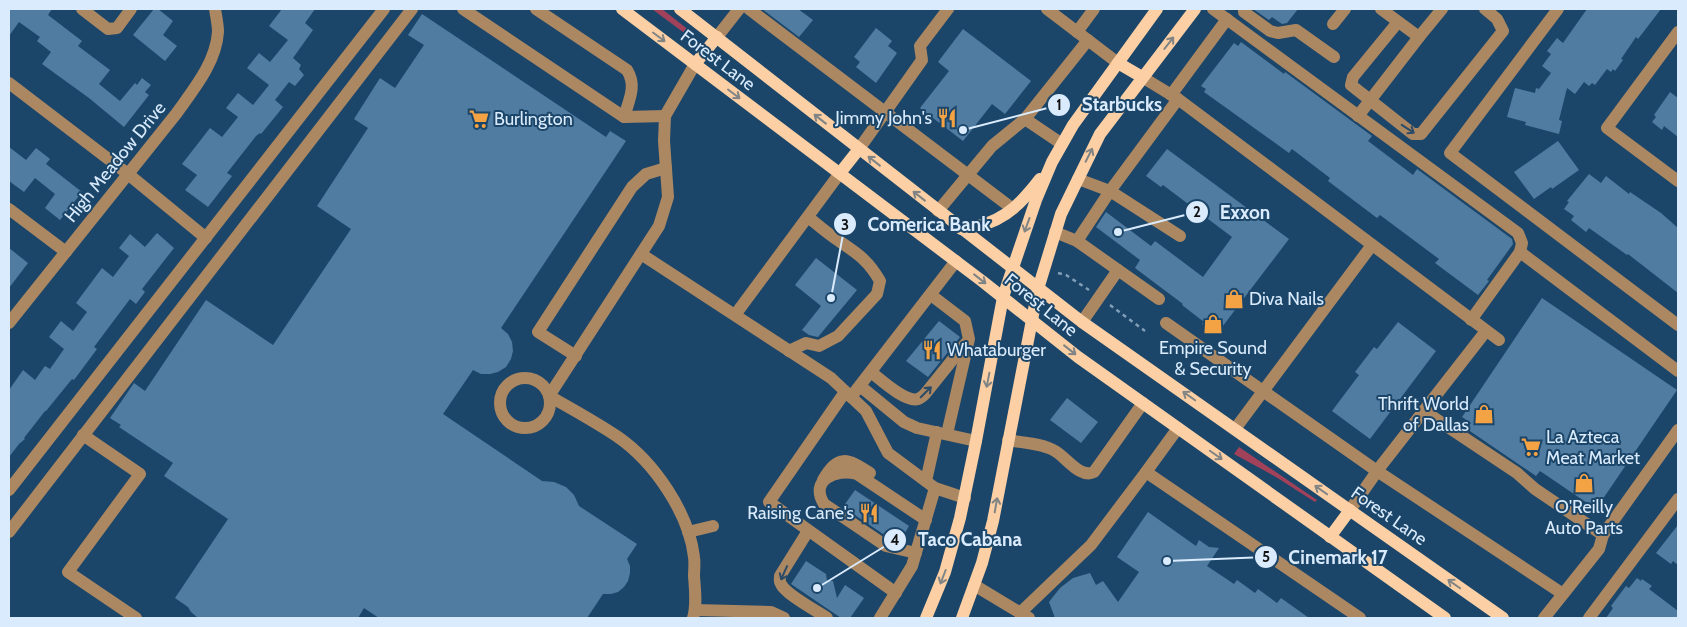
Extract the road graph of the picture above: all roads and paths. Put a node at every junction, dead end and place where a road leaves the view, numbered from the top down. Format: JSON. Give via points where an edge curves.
{"nodes":[{"id":1,"x":82,"y":9,"type":"edge"},
{"id":2,"x":131,"y":9,"type":"edge"},
{"id":3,"x":215,"y":9,"type":"edge"},
{"id":4,"x":384,"y":9,"type":"edge"},
{"id":5,"x":412,"y":9,"type":"edge"},
{"id":6,"x":463,"y":9,"type":"edge"},
{"id":7,"x":536,"y":9,"type":"edge"},
{"id":8,"x":622,"y":9,"type":"edge"},
{"id":9,"x":680,"y":9,"type":"edge"},
{"id":10,"x":739,"y":9,"type":"edge"},
{"id":11,"x":749,"y":9,"type":"edge"},
{"id":12,"x":948,"y":9,"type":"edge"},
{"id":13,"x":1047,"y":9,"type":"edge"},
{"id":14,"x":1094,"y":9,"type":"edge"},
{"id":15,"x":1157,"y":9,"type":"edge"},
{"id":16,"x":1195,"y":9,"type":"edge"},
{"id":17,"x":1213,"y":9,"type":"edge"},
{"id":18,"x":1244,"y":9,"type":"edge"},
{"id":19,"x":1345,"y":9,"type":"edge"},
{"id":20,"x":1381,"y":9,"type":"edge"},
{"id":21,"x":1442,"y":9,"type":"edge"},
{"id":22,"x":1485,"y":9,"type":"edge"},
{"id":23,"x":1558,"y":9,"type":"edge"},
{"id":24,"x":1227,"y":19,"type":"junction"},
{"id":25,"x":1398,"y":22,"type":"junction"},
{"id":26,"x":1334,"y":24,"type":"dead end"},
{"id":27,"x":1077,"y":32,"type":"junction"},
{"id":28,"x":1678,"y":33,"type":"edge"},
{"id":29,"x":717,"y":37,"type":"junction"},
{"id":30,"x":1419,"y":37,"type":"junction"},
{"id":31,"x":1088,"y":40,"type":"junction"},
{"id":32,"x":1334,"y":57,"type":"dead end"},
{"id":33,"x":1118,"y":63,"type":"junction"},
{"id":34,"x":695,"y":64,"type":"junction"},
{"id":35,"x":1142,"y":77,"type":"junction"},
{"id":36,"x":9,"y":82,"type":"edge"},
{"id":37,"x":1175,"y":97,"type":"junction"},
{"id":38,"x":1370,"y":100,"type":"junction"},
{"id":39,"x":885,"y":112,"type":"junction"},
{"id":40,"x":665,"y":116,"type":"junction"},
{"id":41,"x":1358,"y":116,"type":"junction"},
{"id":42,"x":624,"y":117,"type":"junction"},
{"id":43,"x":1025,"y":119,"type":"junction"},
{"id":44,"x":1062,"y":144,"type":"junction"},
{"id":45,"x":859,"y":149,"type":"junction"},
{"id":46,"x":1052,"y":162,"type":"junction"},
{"id":47,"x":666,"y":168,"type":"junction"},
{"id":48,"x":128,"y":174,"type":"junction"},
{"id":49,"x":840,"y":174,"type":"junction"},
{"id":50,"x":968,"y":175,"type":"junction"},
{"id":51,"x":1078,"y":179,"type":"junction"},
{"id":52,"x":1678,"y":181,"type":"edge"},
{"id":53,"x":1110,"y":191,"type":"junction"},
{"id":54,"x":9,"y":209,"type":"edge"},
{"id":55,"x":1013,"y":209,"type":"junction"},
{"id":56,"x":938,"y":211,"type":"junction"},
{"id":57,"x":808,"y":217,"type":"junction"},
{"id":58,"x":961,"y":229,"type":"junction"},
{"id":59,"x":1055,"y":232,"type":"junction"},
{"id":60,"x":1180,"y":236,"type":"dead end"},
{"id":61,"x":206,"y":238,"type":"junction"},
{"id":62,"x":1077,"y":241,"type":"junction"},
{"id":63,"x":1372,"y":245,"type":"junction"},
{"id":64,"x":66,"y":252,"type":"junction"},
{"id":65,"x":1520,"y":252,"type":"junction"},
{"id":66,"x":642,"y":254,"type":"junction"},
{"id":67,"x":956,"y":261,"type":"junction"},
{"id":68,"x":1012,"y":269,"type":"junction"},
{"id":69,"x":1118,"y":270,"type":"junction"},
{"id":70,"x":1038,"y":289,"type":"junction"},
{"id":71,"x":931,"y":295,"type":"junction"},
{"id":72,"x":1003,"y":297,"type":"junction"},
{"id":73,"x":1159,"y":298,"type":"dead end"},
{"id":74,"x":735,"y":315,"type":"junction"},
{"id":75,"x":1031,"y":320,"type":"junction"},
{"id":76,"x":1472,"y":320,"type":"junction"},
{"id":77,"x":1082,"y":322,"type":"junction"},
{"id":78,"x":9,"y":323,"type":"edge"},
{"id":79,"x":1166,"y":323,"type":"dead end"},
{"id":80,"x":1678,"y":325,"type":"edge"},
{"id":81,"x":1486,"y":331,"type":"junction"},
{"id":82,"x":969,"y":339,"type":"junction"},
{"id":83,"x":1499,"y":340,"type":"dead end"},
{"id":84,"x":789,"y":351,"type":"junction"},
{"id":85,"x":576,"y":356,"type":"junction"},
{"id":86,"x":1678,"y":371,"type":"edge"},
{"id":87,"x":871,"y":372,"type":"junction"},
{"id":88,"x":860,"y":386,"type":"junction"},
{"id":89,"x":1263,"y":391,"type":"junction"},
{"id":90,"x":848,"y":394,"type":"junction"},
{"id":91,"x":1143,"y":403,"type":"junction"},
{"id":92,"x":1424,"y":411,"type":"junction"},
{"id":93,"x":1178,"y":428,"type":"junction"},
{"id":94,"x":1235,"y":429,"type":"junction"},
{"id":95,"x":1678,"y":430,"type":"edge"},
{"id":96,"x":942,"y":433,"type":"junction"},
{"id":97,"x":83,"y":435,"type":"junction"},
{"id":98,"x":1008,"y":440,"type":"junction"},
{"id":99,"x":976,"y":441,"type":"junction"},
{"id":100,"x":1377,"y":471,"type":"junction"},
{"id":101,"x":1146,"y":472,"type":"junction"},
{"id":102,"x":930,"y":484,"type":"junction"},
{"id":103,"x":9,"y":490,"type":"edge"},
{"id":104,"x":964,"y":498,"type":"junction"},
{"id":105,"x":1678,"y":499,"type":"edge"},
{"id":106,"x":1350,"y":510,"type":"junction"},
{"id":107,"x":927,"y":516,"type":"junction"},
{"id":108,"x":713,"y":526,"type":"dead end"},
{"id":109,"x":808,"y":531,"type":"junction"},
{"id":110,"x":9,"y":532,"type":"edge"},
{"id":111,"x":688,"y":532,"type":"junction"},
{"id":112,"x":1603,"y":535,"type":"junction"},
{"id":113,"x":1330,"y":537,"type":"junction"},
{"id":114,"x":916,"y":553,"type":"junction"},
{"id":115,"x":974,"y":585,"type":"junction"},
{"id":116,"x":896,"y":592,"type":"junction"},
{"id":117,"x":1563,"y":594,"type":"junction"},
{"id":118,"x":694,"y":614,"type":"edge"},
{"id":119,"x":1024,"y":616,"type":"edge"},
{"id":120,"x":1495,"y":616,"type":"edge"},
{"id":121,"x":136,"y":618,"type":"edge"},
{"id":122,"x":727,"y":618,"type":"edge"},
{"id":123,"x":784,"y":618,"type":"edge"},
{"id":124,"x":827,"y":618,"type":"edge"},
{"id":125,"x":880,"y":618,"type":"edge"},
{"id":126,"x":926,"y":618,"type":"edge"},
{"id":127,"x":962,"y":618,"type":"edge"},
{"id":128,"x":1360,"y":618,"type":"edge"},
{"id":129,"x":1445,"y":618,"type":"edge"},
{"id":130,"x":1544,"y":618,"type":"edge"},
{"id":131,"x":1589,"y":618,"type":"edge"}],
"edges":[{"from":1,"to":2,"type":"street","via":[[108,29],[117,28]]},
{"from":3,"to":48,"type":"street","name":"High Meadow Drive","via":[[218,25],[214,54],[176,114]]},
{"from":4,"to":61,"type":"street"},
{"from":5,"to":97,"type":"street"},
{"from":6,"to":42,"type":"street"},
{"from":7,"to":42,"type":"street","via":[[627,70],[633,86]]},
{"from":8,"to":34,"type":"main road","name":"Forest Lane","one_way":true},
{"from":9,"to":29,"type":"main road","name":"Forest Lane"},
{"from":10,"to":29,"type":"street"},
{"from":11,"to":39,"type":"street"},
{"from":12,"to":39,"type":"street","via":[[920,46],[922,60]]},
{"from":13,"to":27,"type":"street"},
{"from":14,"to":27,"type":"street"},
{"from":15,"to":33,"type":"main road"},
{"from":35,"to":16,"type":"main road","one_way":true},
{"from":17,"to":24,"type":"street"},
{"from":18,"to":32,"type":"street","via":[[1270,31],[1296,30]]},
{"from":19,"to":26,"type":"street"},
{"from":20,"to":25,"type":"street"},
{"from":21,"to":30,"type":"street"},
{"from":38,"to":22,"type":"street","one_way":true,"via":[[1413,134],[1421,134],[1503,31],[1498,19]]},
{"from":23,"to":80,"type":"street","via":[[1450,153]]},
{"from":24,"to":37,"type":"street"},
{"from":24,"to":41,"type":"street"},
{"from":25,"to":30,"type":"street"},
{"from":25,"to":38,"type":"street","via":[[1350,85]]},
{"from":27,"to":31,"type":"street"},
{"from":28,"to":52,"type":"street","via":[[1607,128]]},
{"from":29,"to":34,"type":"main road"},
{"from":45,"to":29,"type":"main road","name":"Forest Lane","one_way":true},
{"from":30,"to":38,"type":"street"},
{"from":31,"to":33,"type":"street"},
{"from":31,"to":43,"type":"street"},
{"from":33,"to":35,"type":"main road"},
{"from":33,"to":44,"type":"main road"},
{"from":34,"to":40,"type":"street"},
{"from":34,"to":49,"type":"main road","name":"Forest Lane","one_way":true},
{"from":35,"to":37,"type":"street"},
{"from":51,"to":35,"type":"main road","one_way":true,"via":[[1100,134]]},
{"from":36,"to":48,"type":"street"},
{"from":37,"to":53,"type":"street"},
{"from":37,"to":63,"type":"street"},
{"from":38,"to":41,"type":"street"},
{"from":39,"to":45,"type":"street"},
{"from":39,"to":50,"type":"street"},
{"from":40,"to":42,"type":"street"},
{"from":40,"to":47,"type":"street"},
{"from":41,"to":65,"type":"street","via":[[1518,233],[1522,243]]},
{"from":43,"to":44,"type":"street"},
{"from":43,"to":50,"type":"street","via":[[992,146]]},
{"from":44,"to":46,"type":"main road"},
{"from":45,"to":49,"type":"main road"},
{"from":56,"to":45,"type":"main road","name":"Forest Lane","one_way":true},
{"from":46,"to":55,"type":"main road"},
{"from":46,"to":68,"type":"main road","one_way":true},
{"from":47,"to":66,"type":"street","via":[[668,196],[659,226]]},
{"from":47,"to":85,"type":"street","via":[[646,174],[632,187],[538,332]]},
{"from":48,"to":61,"type":"street"},
{"from":48,"to":64,"type":"street","name":"High Meadow Drive"},
{"from":49,"to":57,"type":"street"},
{"from":49,"to":67,"type":"main road","name":"Forest Lane"},
{"from":50,"to":55,"type":"street"},
{"from":50,"to":56,"type":"street"},
{"from":51,"to":53,"type":"street"},
{"from":51,"to":59,"type":"main road"},
{"from":53,"to":60,"type":"street"},
{"from":53,"to":62,"type":"street"},
{"from":54,"to":64,"type":"street"},
{"from":55,"to":58,"type":"main road","via":[[995,222]]},
{"from":56,"to":58,"type":"main road","name":"Forest Lane"},
{"from":57,"to":74,"type":"street"},
{"from":57,"to":84,"type":"street","via":[[857,252],[880,281],[876,294],[838,336],[819,346],[806,343]]},
{"from":58,"to":68,"type":"main road","name":"Forest Lane"},
{"from":59,"to":62,"type":"street"},
{"from":59,"to":70,"type":"main road"},
{"from":61,"to":103,"type":"street"},
{"from":62,"to":69,"type":"street"},
{"from":63,"to":76,"type":"street"},
{"from":63,"to":89,"type":"street"},
{"from":64,"to":78,"type":"street","name":"High Meadow Drive"},
{"from":65,"to":76,"type":"street"},
{"from":65,"to":86,"type":"street"},
{"from":66,"to":74,"type":"street"},
{"from":66,"to":85,"type":"street"},
{"from":67,"to":71,"type":"street"},
{"from":67,"to":72,"type":"main road","name":"Forest Lane","one_way":true},
{"from":68,"to":70,"type":"main road","name":"Forest Lane"},
{"from":68,"to":72,"type":"main road"},
{"from":69,"to":73,"type":"street"},
{"from":69,"to":77,"type":"street"},
{"from":70,"to":75,"type":"main road"},
{"from":70,"to":77,"type":"main road","name":"Forest Lane"},
{"from":71,"to":82,"type":"street","via":[[964,321]]},
{"from":71,"to":87,"type":"street"},
{"from":72,"to":75,"type":"main road","name":"Forest Lane"},
{"from":72,"to":99,"type":"main road","one_way":true},
{"from":74,"to":84,"type":"street"},
{"from":75,"to":91,"type":"main road","name":"Forest Lane","one_way":true},
{"from":75,"to":98,"type":"main road"},
{"from":76,"to":81,"type":"street"},
{"from":94,"to":77,"type":"main road","name":"Forest Lane","one_way":true},
{"from":79,"to":89,"type":"street"},
{"from":81,"to":83,"type":"street"},
{"from":81,"to":92,"type":"street"},
{"from":87,"to":82,"type":"street","one_way":true,"via":[[902,395],[918,399]]},
{"from":82,"to":96,"type":"street"},
{"from":84,"to":90,"type":"street","via":[[831,378]]},
{"from":85,"to":111,"type":"street","via":[[549,396],[620,438],[649,466],[674,501]]},
{"from":87,"to":88,"type":"street"},
{"from":88,"to":90,"type":"street"},
{"from":88,"to":96,"type":"street","via":[[904,422]]},
{"from":89,"to":94,"type":"street"},
{"from":89,"to":100,"type":"street"},
{"from":90,"to":102,"type":"street","via":[[866,411],[888,453]]},
{"from":90,"to":109,"type":"street","via":[[769,502]]},
{"from":91,"to":93,"type":"main road","name":"Forest Lane"},
{"from":91,"to":98,"type":"street","via":[[1094,472],[1089,474],[1048,448]]},
{"from":92,"to":100,"type":"street"},
{"from":92,"to":112,"type":"street"},
{"from":93,"to":101,"type":"street"},
{"from":93,"to":113,"type":"main road","name":"Forest Lane","one_way":true},
{"from":106,"to":94,"type":"main road","name":"Forest Lane","one_way":true},
{"from":95,"to":112,"type":"street"},
{"from":96,"to":99,"type":"street"},
{"from":96,"to":102,"type":"street"},
{"from":97,"to":110,"type":"street"},
{"from":97,"to":121,"type":"street","via":[[140,474],[68,572]]},
{"from":115,"to":98,"type":"main road","one_way":true,"via":[[993,521]]},
{"from":99,"to":104,"type":"main road"},
{"from":100,"to":106,"type":"street"},
{"from":100,"to":117,"type":"street"},
{"from":101,"to":119,"type":"street","via":[[1091,545]]},
{"from":101,"to":128,"type":"street"},
{"from":102,"to":104,"type":"street"},
{"from":102,"to":107,"type":"street"},
{"from":104,"to":126,"type":"main road","one_way":true,"via":[[945,572]]},
{"from":105,"to":131,"type":"street"},
{"from":106,"to":113,"type":"main road"},
{"from":120,"to":106,"type":"main road","name":"Forest Lane","one_way":true},
{"from":107,"to":114,"type":"street"},
{"from":107,"to":114,"type":"street","via":[[850,472],[827,477],[819,488],[824,504],[886,546]]},
{"from":108,"to":111,"type":"street"},
{"from":109,"to":116,"type":"street"},
{"from":109,"to":124,"type":"street","one_way":true,"via":[[780,576],[781,585]]},
{"from":111,"to":118,"type":"street","via":[[694,556]]},
{"from":112,"to":117,"type":"street","via":[[1599,549]]},
{"from":113,"to":129,"type":"main road","name":"Forest Lane"},
{"from":114,"to":116,"type":"street"},
{"from":115,"to":119,"type":"street"},
{"from":115,"to":127,"type":"main road"},
{"from":116,"to":125,"type":"street"},
{"from":117,"to":130,"type":"street"},
{"from":118,"to":122,"type":"street"},
{"from":118,"to":123,"type":"street","via":[[771,612]]}]}
